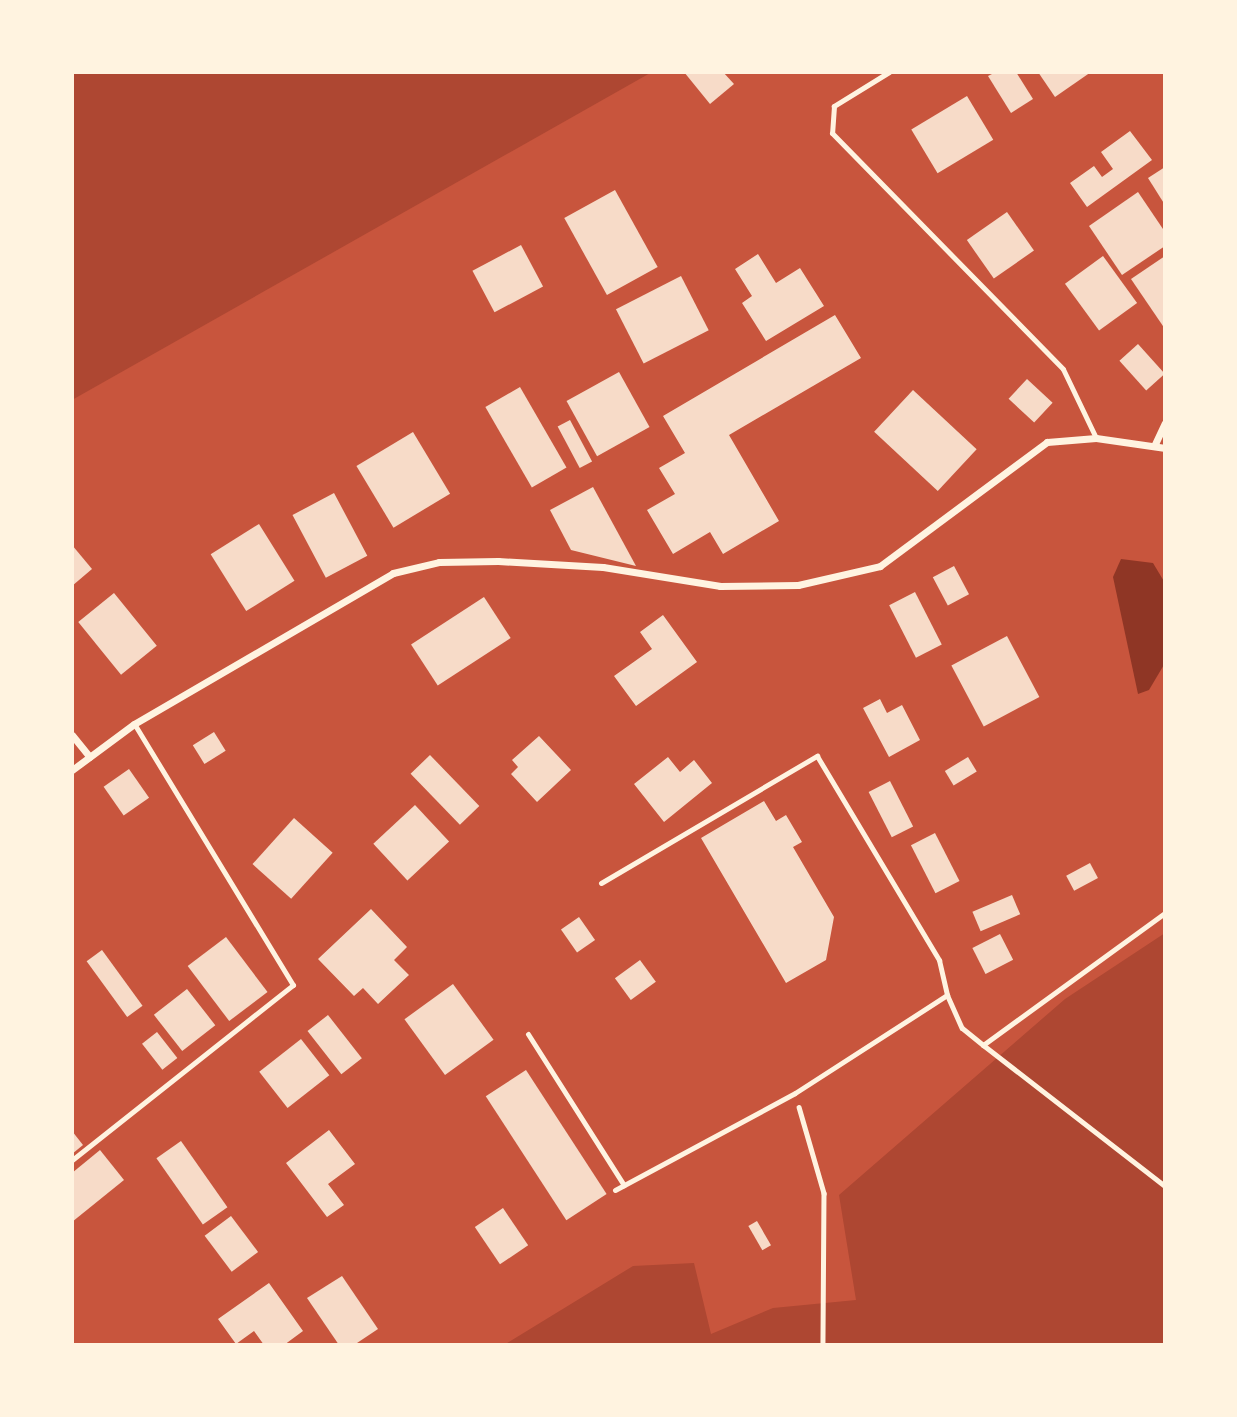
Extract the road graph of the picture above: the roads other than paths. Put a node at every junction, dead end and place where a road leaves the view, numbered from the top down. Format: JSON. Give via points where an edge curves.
{"nodes":[{"id":1,"x":889,"y":72,"type":"edge"},
{"id":2,"x":1165,"y":423,"type":"edge"},
{"id":3,"x":1096,"y":438,"type":"junction"},
{"id":4,"x":1155,"y":444,"type":"junction"},
{"id":5,"x":1165,"y":448,"type":"edge"},
{"id":6,"x":134,"y":724,"type":"junction"},
{"id":7,"x":72,"y":735,"type":"edge"},
{"id":8,"x":90,"y":757,"type":"junction"},
{"id":9,"x":72,"y":770,"type":"edge"},
{"id":10,"x":601,"y":883,"type":"dead end"},
{"id":11,"x":1165,"y":913,"type":"edge"},
{"id":12,"x":947,"y":995,"type":"junction"},
{"id":13,"x":528,"y":1034,"type":"dead end"},
{"id":14,"x":983,"y":1045,"type":"junction"},
{"id":15,"x":72,"y":1160,"type":"edge"},
{"id":16,"x":624,"y":1185,"type":"junction"},
{"id":17,"x":1165,"y":1186,"type":"edge"},
{"id":18,"x":615,"y":1190,"type":"dead end"}],
"edges":[{"from":1,"to":3,"type":"lane","via":[[834,106],[832,132],[1063,369]]},
{"from":2,"to":4,"type":"street"},
{"from":3,"to":4,"type":"street"},
{"from":3,"to":6,"type":"street","via":[[1047,442],[880,566],[798,585],[720,586],[603,567],[499,561],[439,562],[393,573]]},
{"from":4,"to":5,"type":"street"},
{"from":6,"to":8,"type":"street"},
{"from":6,"to":15,"type":"lane","via":[[292,985]]},
{"from":7,"to":8,"type":"street"},
{"from":8,"to":9,"type":"street"},
{"from":10,"to":12,"type":"lane","via":[[817,756],[939,960]]},
{"from":11,"to":14,"type":"lane"},
{"from":12,"to":14,"type":"lane","via":[[962,1028]]},
{"from":12,"to":16,"type":"lane","via":[[795,1093]]},
{"from":13,"to":16,"type":"lane"},
{"from":14,"to":17,"type":"lane"},
{"from":16,"to":18,"type":"lane"}]}
